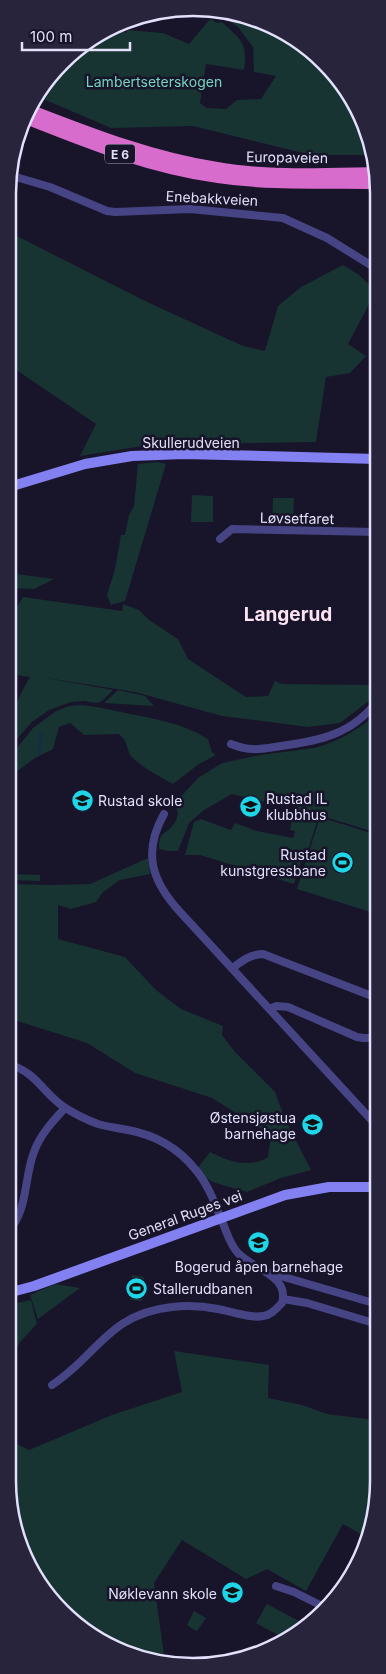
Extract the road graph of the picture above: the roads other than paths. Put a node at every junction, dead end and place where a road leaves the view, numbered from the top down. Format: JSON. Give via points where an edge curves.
{"nodes":[{"id":1,"x":36,"y":112,"type":"edge"},
{"id":2,"x":32,"y":120,"type":"edge"},
{"id":3,"x":368,"y":173,"type":"edge"},
{"id":4,"x":17,"y":177,"type":"edge"},
{"id":5,"x":218,"y":178,"type":"joint"},
{"id":6,"x":369,"y":183,"type":"edge"},
{"id":7,"x":370,"y":265,"type":"edge"},
{"id":8,"x":370,"y":458,"type":"edge"},
{"id":9,"x":16,"y":485,"type":"edge"},
{"id":10,"x":370,"y":532,"type":"edge"},
{"id":11,"x":220,"y":539,"type":"dead end"},
{"id":12,"x":370,"y":708,"type":"edge"},
{"id":13,"x":231,"y":744,"type":"dead end"},
{"id":14,"x":164,"y":814,"type":"dead end"},
{"id":15,"x":233,"y":968,"type":"junction"},
{"id":16,"x":370,"y":995,"type":"edge"},
{"id":17,"x":270,"y":1009,"type":"junction"},
{"id":18,"x":370,"y":1038,"type":"edge"},
{"id":19,"x":16,"y":1068,"type":"edge"},
{"id":20,"x":65,"y":1108,"type":"junction"},
{"id":21,"x":370,"y":1118,"type":"edge"},
{"id":22,"x":370,"y":1187,"type":"edge"},
{"id":23,"x":220,"y":1217,"type":"junction"},
{"id":24,"x":16,"y":1220,"type":"edge"},
{"id":25,"x":268,"y":1272,"type":"junction"},
{"id":26,"x":16,"y":1291,"type":"edge"},
{"id":27,"x":283,"y":1299,"type":"junction"},
{"id":28,"x":370,"y":1302,"type":"edge"},
{"id":29,"x":370,"y":1322,"type":"edge"},
{"id":30,"x":52,"y":1385,"type":"dead end"},
{"id":31,"x":276,"y":1586,"type":"dead end"},
{"id":32,"x":319,"y":1605,"type":"edge"}],
"edges":[{"from":1,"to":3,"type":"highway","name":"Europaveien","number":"E 6","via":[[128,147],[196,165],[263,172]]},
{"from":2,"to":5,"type":"highway","name":"Enebakkveien","number":"E 6","via":[[131,158]]},
{"from":4,"to":7,"type":"street","name":"Enebakkveien","via":[[107,211],[190,209],[283,218],[327,238]]},
{"from":5,"to":6,"type":"highway","name":"Europaveien","number":"E 6","via":[[286,183]]},
{"from":8,"to":9,"type":"main road","name":"Skullerudveien","via":[[132,456],[85,464]]},
{"from":10,"to":11,"type":"street","name":"Løvsetfaret","via":[[232,529]]},
{"from":12,"to":13,"type":"street","via":[[344,730],[327,738],[261,749],[245,749]]},
{"from":14,"to":15,"type":"street","via":[[155,829],[152,857],[159,884],[179,911]]},
{"from":15,"to":16,"type":"street","via":[[242,960],[263,954]]},
{"from":15,"to":17,"type":"street"},
{"from":17,"to":18,"type":"street","via":[[288,1007],[357,1037]]},
{"from":17,"to":21,"type":"street"},
{"from":19,"to":20,"type":"street","via":[[32,1075]]},
{"from":20,"to":23,"type":"street","via":[[91,1121],[150,1136],[176,1149],[199,1174]]},
{"from":20,"to":24,"type":"street","via":[[47,1128],[34,1151]]},
{"from":22,"to":23,"type":"main road","name":"General Ruges vei","via":[[316,1188]]},
{"from":23,"to":25,"type":"street","via":[[238,1254]]},
{"from":23,"to":26,"type":"main road","name":"General Ruges vei"},
{"from":25,"to":27,"type":"street","via":[[278,1281]]},
{"from":25,"to":28,"type":"street"},
{"from":27,"to":29,"type":"street","via":[[307,1302]]},
{"from":27,"to":30,"type":"street","via":[[274,1311],[260,1317],[195,1306],[141,1314],[106,1335],[68,1375]]},
{"from":31,"to":32,"type":"street"}]}
